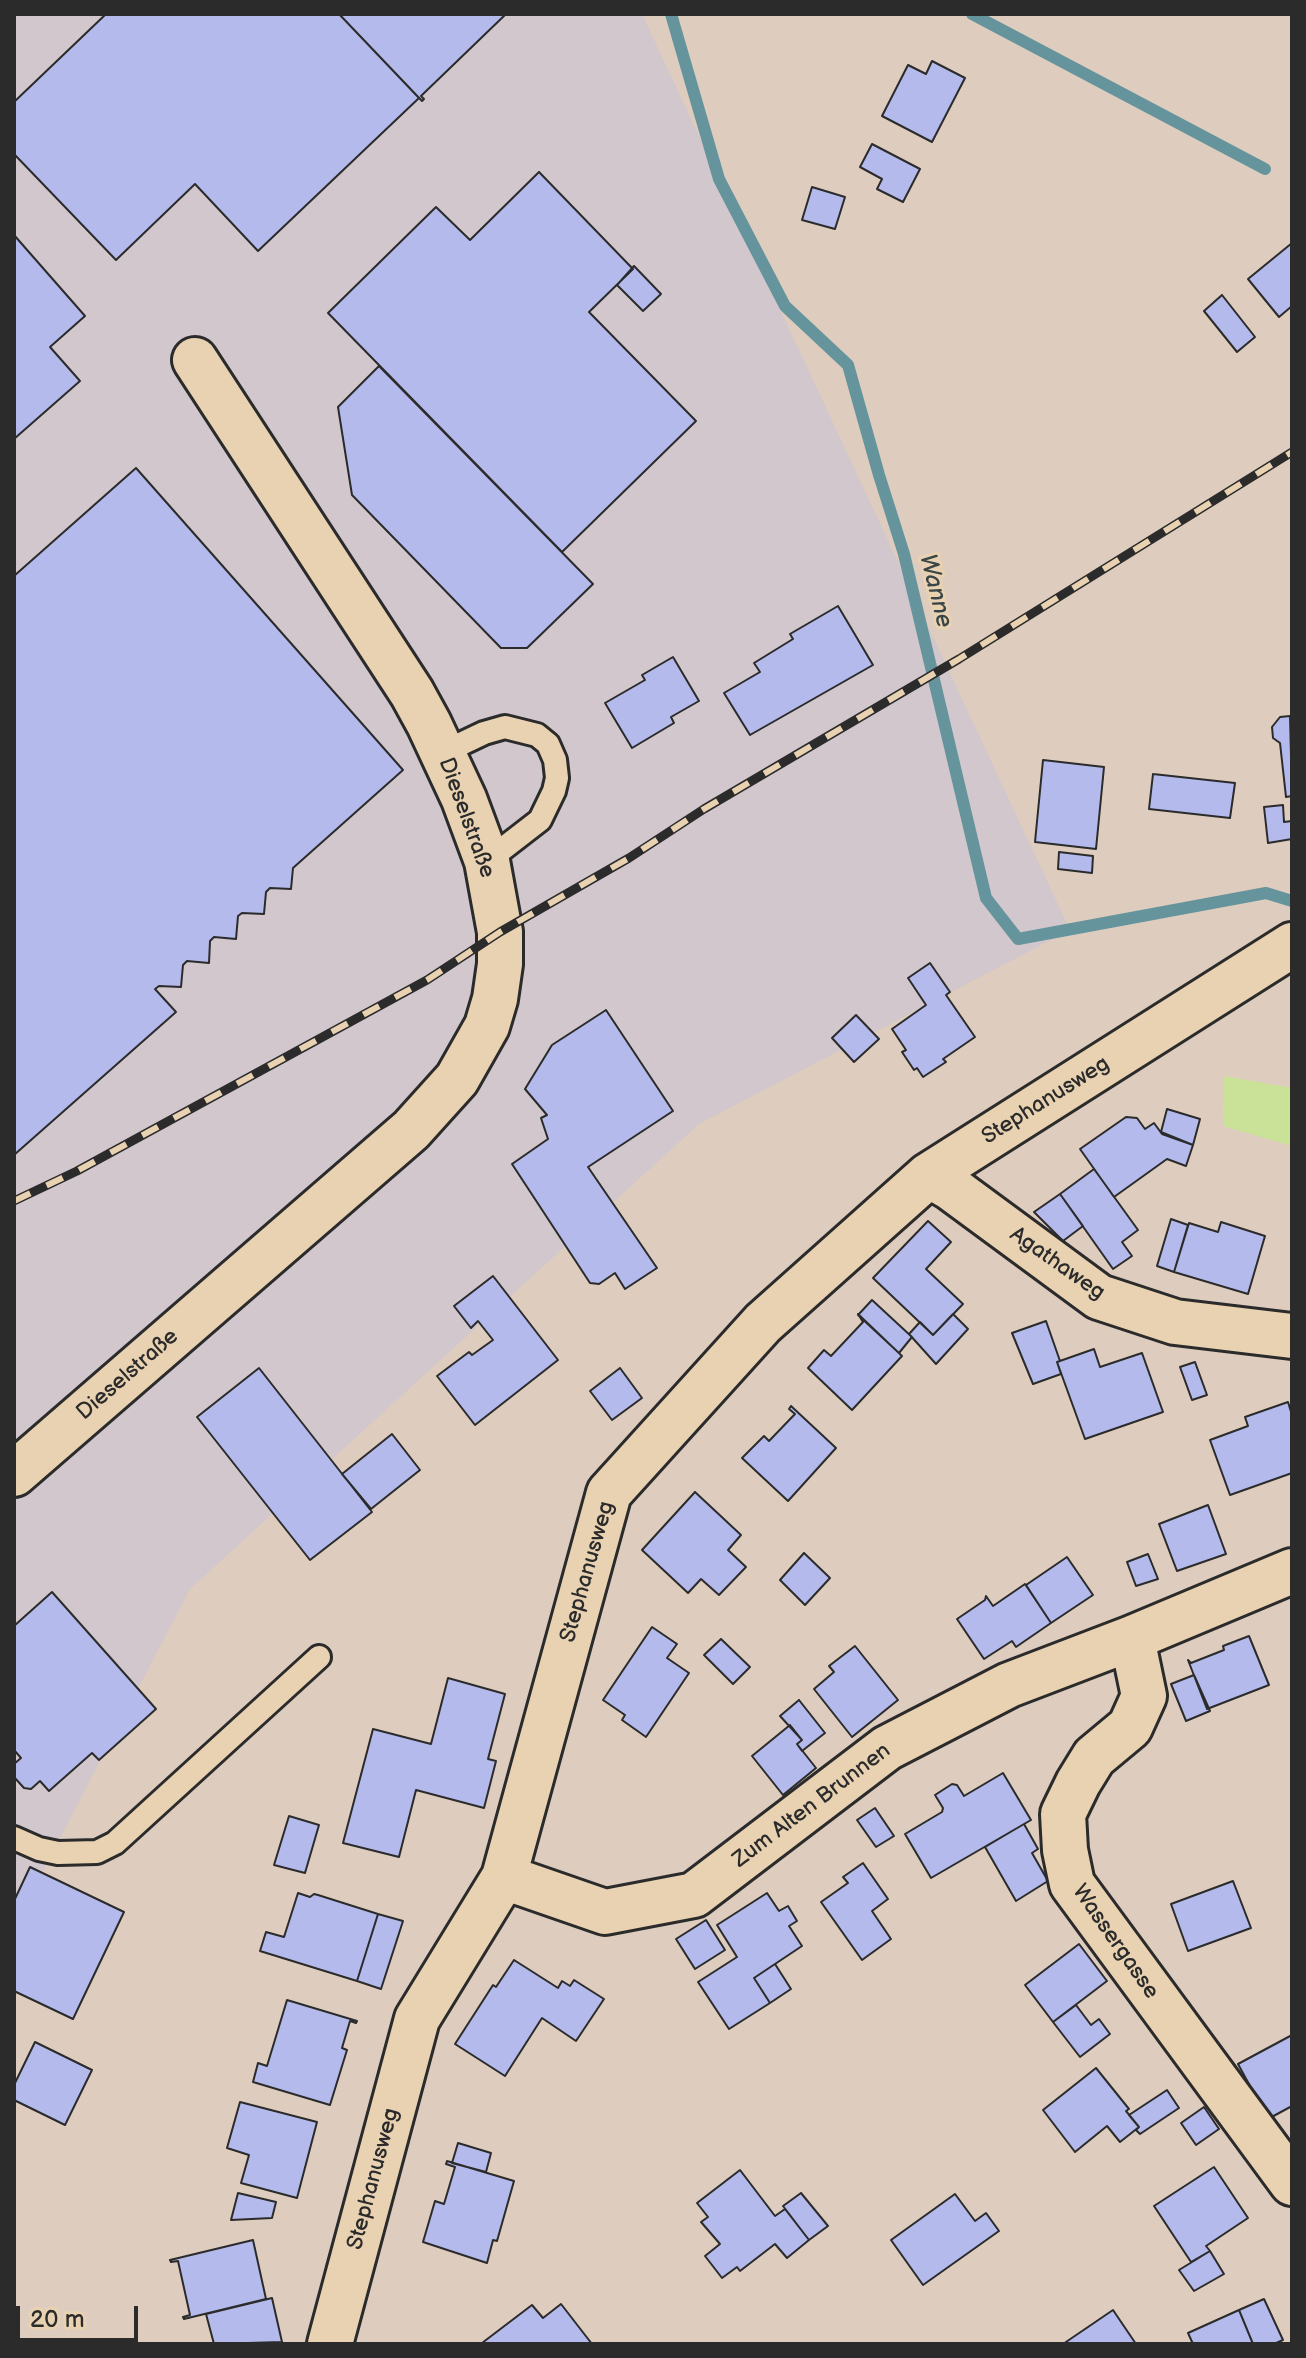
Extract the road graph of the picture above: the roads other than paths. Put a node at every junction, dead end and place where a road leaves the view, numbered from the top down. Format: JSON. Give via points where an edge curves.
{"nodes":[{"id":1,"x":195,"y":360,"type":"dead end"},
{"id":2,"x":442,"y":753,"type":"junction"},
{"id":3,"x":487,"y":861,"type":"junction"},
{"id":4,"x":1292,"y":945,"type":"edge"},
{"id":5,"x":929,"y":1175,"type":"junction"},
{"id":6,"x":1292,"y":1336,"type":"edge"},
{"id":7,"x":14,"y":1474,"type":"edge"},
{"id":8,"x":1292,"y":1571,"type":"edge"},
{"id":9,"x":1132,"y":1638,"type":"junction"},
{"id":10,"x":319,"y":1657,"type":"dead end"},
{"id":11,"x":14,"y":1838,"type":"edge"},
{"id":12,"x":504,"y":1877,"type":"junction"},
{"id":13,"x":1292,"y":2183,"type":"edge"},
{"id":14,"x":330,"y":2344,"type":"edge"}],
"edges":[{"from":1,"to":2,"type":"street","name":"Dieselstraße","via":[[412,693]]},
{"from":2,"to":3,"type":"street","name":"Dieselstraße"},
{"from":2,"to":3,"type":"lane","via":[[505,727],[537,735],[555,760],[554,791],[540,820]]},
{"from":3,"to":7,"type":"street","name":"Dieselstraße","via":[[500,932],[500,964],[487,1026],[457,1079],[411,1130]]},
{"from":4,"to":5,"type":"street","name":"Stephanusweg"},
{"from":5,"to":6,"type":"street","name":"Agathaweg","via":[[1099,1297],[1175,1322]]},
{"from":5,"to":12,"type":"street","name":"Stephanusweg","via":[[763,1323],[609,1493]]},
{"from":8,"to":9,"type":"street","name":"Zum Alten Brunnen"},
{"from":9,"to":12,"type":"street","name":"Zum Alten Brunnen","via":[[1009,1685],[887,1748],[694,1895],[605,1912]]},
{"from":9,"to":13,"type":"street","name":"Wassergasse","via":[[1144,1696],[1130,1727],[1094,1757],[1063,1814],[1072,1884]]},
{"from":10,"to":11,"type":"lane","via":[[115,1843],[97,1852],[58,1853]]},
{"from":12,"to":14,"type":"street","name":"Stephanusweg","via":[[417,2019]]}]}
